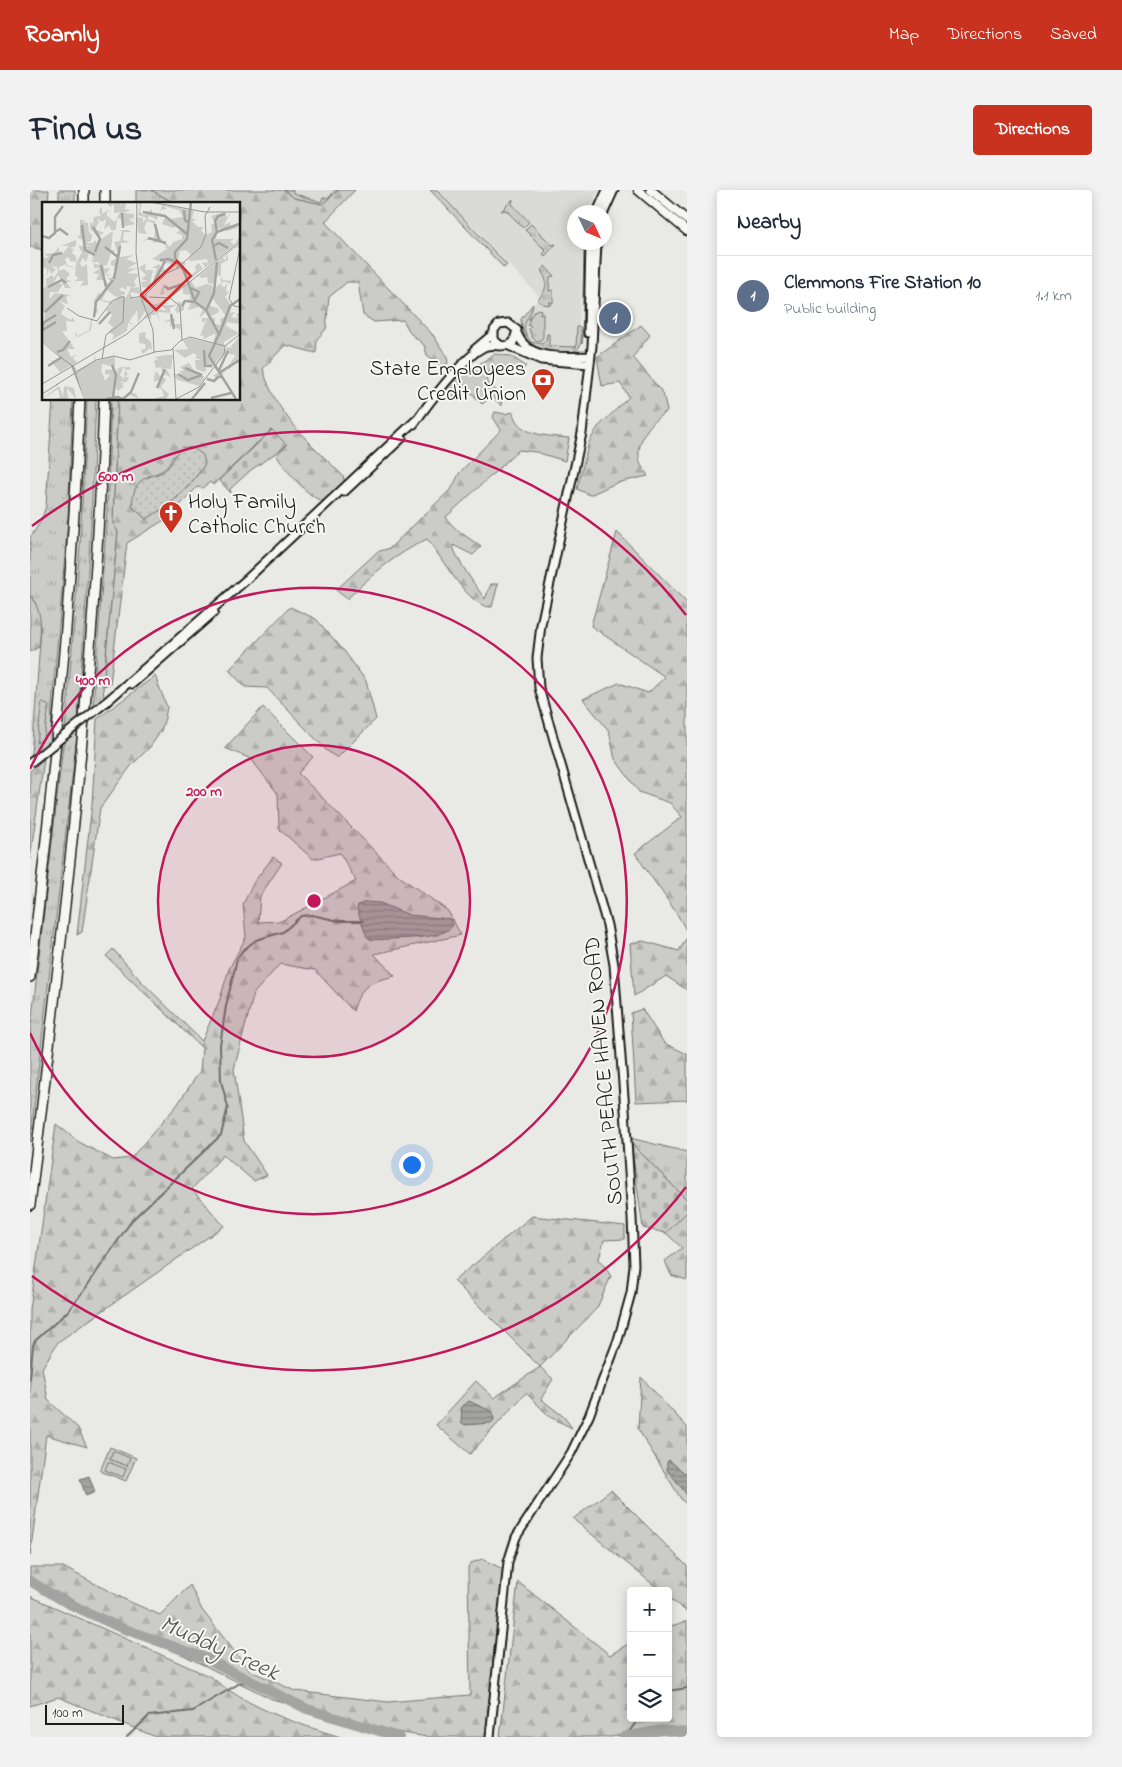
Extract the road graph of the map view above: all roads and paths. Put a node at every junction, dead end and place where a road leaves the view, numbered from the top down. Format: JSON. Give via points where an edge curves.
{"nodes":[{"id":1,"x":607,"y":190,"type":"edge"},
{"id":2,"x":614,"y":190,"type":"edge"},
{"id":3,"x":638,"y":190,"type":"edge"},
{"id":4,"x":651,"y":190,"type":"edge"},
{"id":5,"x":600,"y":205,"type":"edge"},
{"id":6,"x":607,"y":205,"type":"edge"},
{"id":7,"x":687,"y":220,"type":"edge"},
{"id":8,"x":687,"y":231,"type":"edge"},
{"id":9,"x":590,"y":250,"type":"edge"},
{"id":10,"x":597,"y":250,"type":"edge"},
{"id":11,"x":517,"y":332,"type":"junction"},
{"id":12,"x":493,"y":334,"type":"junction"},
{"id":13,"x":505,"y":346,"type":"junction"},
{"id":14,"x":468,"y":358,"type":"junction"},
{"id":15,"x":589,"y":360,"type":"junction"},
{"id":16,"x":80,"y":400,"type":"edge"},
{"id":17,"x":104,"y":400,"type":"edge"},
{"id":18,"x":30,"y":764,"type":"edge"},
{"id":19,"x":30,"y":977,"type":"edge"},
{"id":20,"x":30,"y":1205,"type":"edge"},
{"id":21,"x":490,"y":1737,"type":"edge"}],
"edges":[{"from":1,"to":5,"type":"main road"},
{"from":2,"to":6,"type":"main road"},
{"from":3,"to":8,"type":"main road"},
{"from":4,"to":7,"type":"main road"},
{"from":9,"to":15,"type":"main road","name":"SOUTH PEACE HAVEN ROAD"},
{"from":10,"to":15,"type":"main road","name":"SOUTH PEACE HAVEN ROAD"},
{"from":11,"to":12,"type":"main road","via":[[504,322],[496,326]]},
{"from":11,"to":13,"type":"main road","via":[[515,340]]},
{"from":11,"to":15,"type":"main road","via":[[523,345],[536,353]]},
{"from":12,"to":13,"type":"main road","via":[[495,341]]},
{"from":12,"to":14,"type":"main road"},
{"from":13,"to":14,"type":"main road","via":[[484,348]]},
{"from":13,"to":15,"type":"main road","via":[[539,360]]},
{"from":14,"to":18,"type":"main road","bridge":true,"via":[[416,420],[169,654]]},
{"from":15,"to":21,"type":"main road","name":"SOUTH PEACE HAVEN ROAD","via":[[582,433],[541,625],[537,658],[539,688],[607,925],[613,957],[626,1110],[634,1265],[628,1309],[589,1416],[571,1453],[516,1537],[508,1562]]},
{"from":16,"to":19,"type":"highway","via":[[57,733]]},
{"from":17,"to":20,"type":"highway","via":[[97,568],[85,721]]}]}
